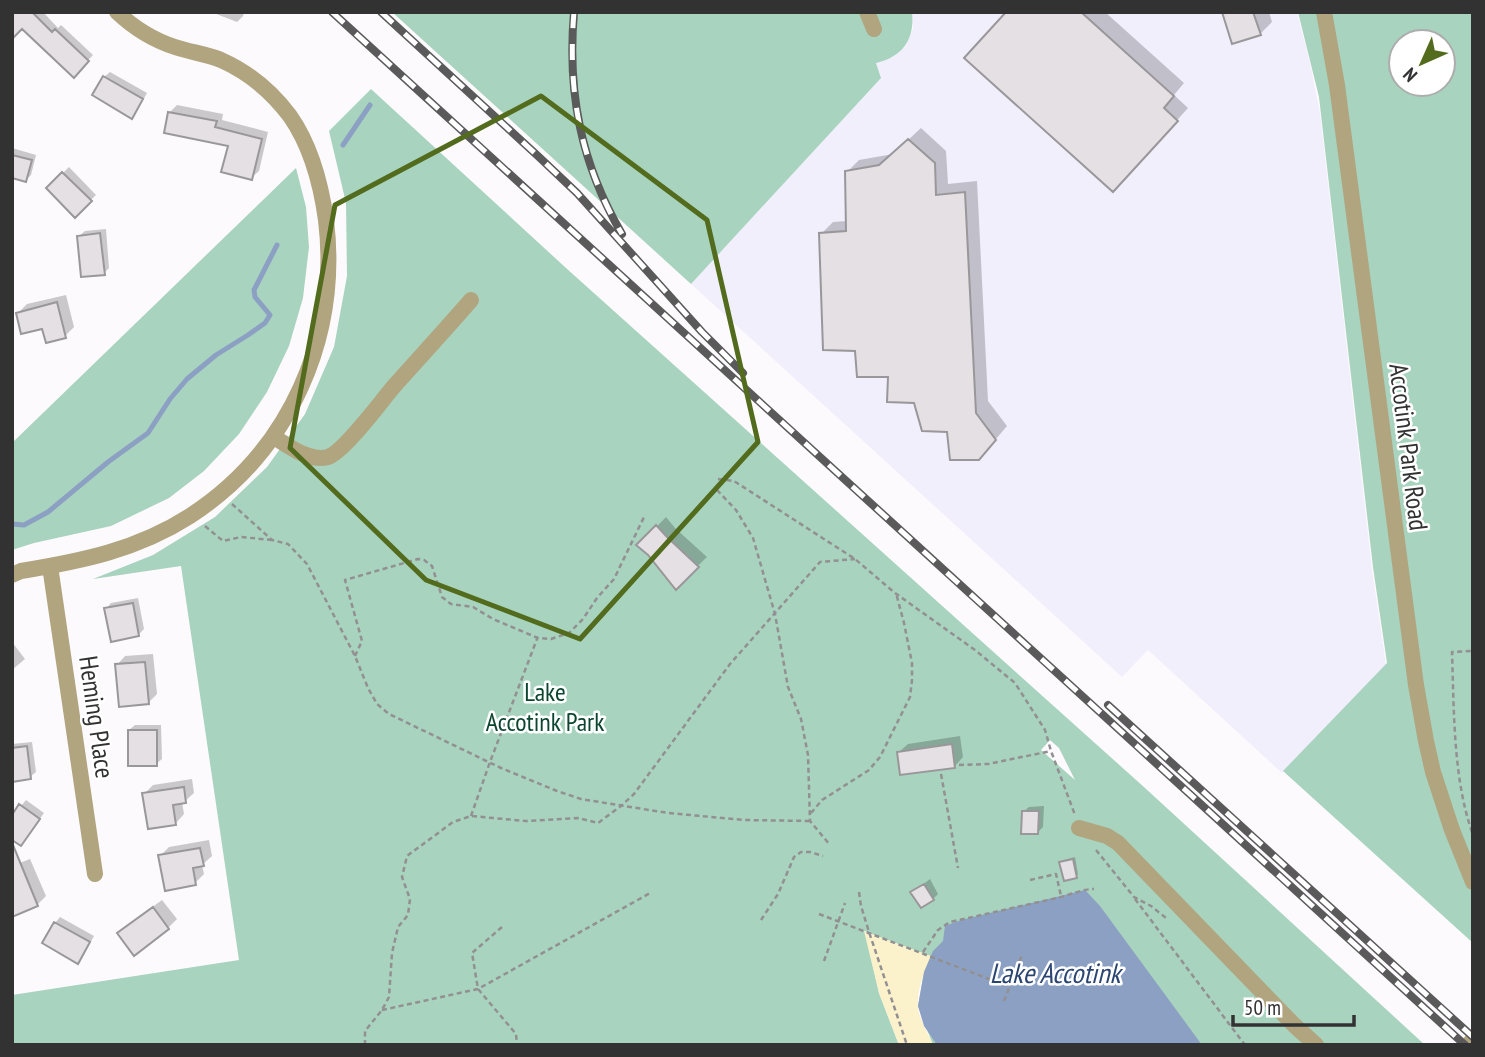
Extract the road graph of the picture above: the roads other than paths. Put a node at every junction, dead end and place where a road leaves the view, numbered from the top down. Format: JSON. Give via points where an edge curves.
{"nodes":[{"id":1,"x":117,"y":12,"type":"edge"},
{"id":2,"x":866,"y":12,"type":"edge"},
{"id":3,"x":1324,"y":12,"type":"edge"},
{"id":4,"x":874,"y":29,"type":"dead end"},
{"id":5,"x":471,"y":300,"type":"dead end"},
{"id":6,"x":274,"y":437,"type":"junction"},
{"id":7,"x":50,"y":566,"type":"junction"},
{"id":8,"x":12,"y":575,"type":"edge"},
{"id":9,"x":1079,"y":828,"type":"road end"},
{"id":10,"x":95,"y":874,"type":"dead end"},
{"id":11,"x":1473,"y":881,"type":"edge"},
{"id":12,"x":1473,"y":1040,"type":"edge"},
{"id":13,"x":1316,"y":1045,"type":"edge"},
{"id":14,"x":1468,"y":1045,"type":"edge"}],
"edges":[{"from":1,"to":6,"type":"street","via":[[163,43],[220,60],[255,80],[290,117],[310,156],[328,238],[327,293],[308,370]]},
{"from":2,"to":4,"type":"street"},
{"from":3,"to":11,"type":"street","name":"Accotink Park Road","via":[[1338,85],[1422,718],[1433,772]]},
{"from":5,"to":6,"type":"street","via":[[342,448],[318,458]]},
{"from":6,"to":7,"type":"street","via":[[236,480],[167,530],[126,548]]},
{"from":7,"to":8,"type":"street"},
{"from":7,"to":10,"type":"street","name":"Heming Place"},
{"from":9,"to":13,"type":"street","via":[[1118,842]]},
{"from":12,"to":14,"type":"street"}]}
